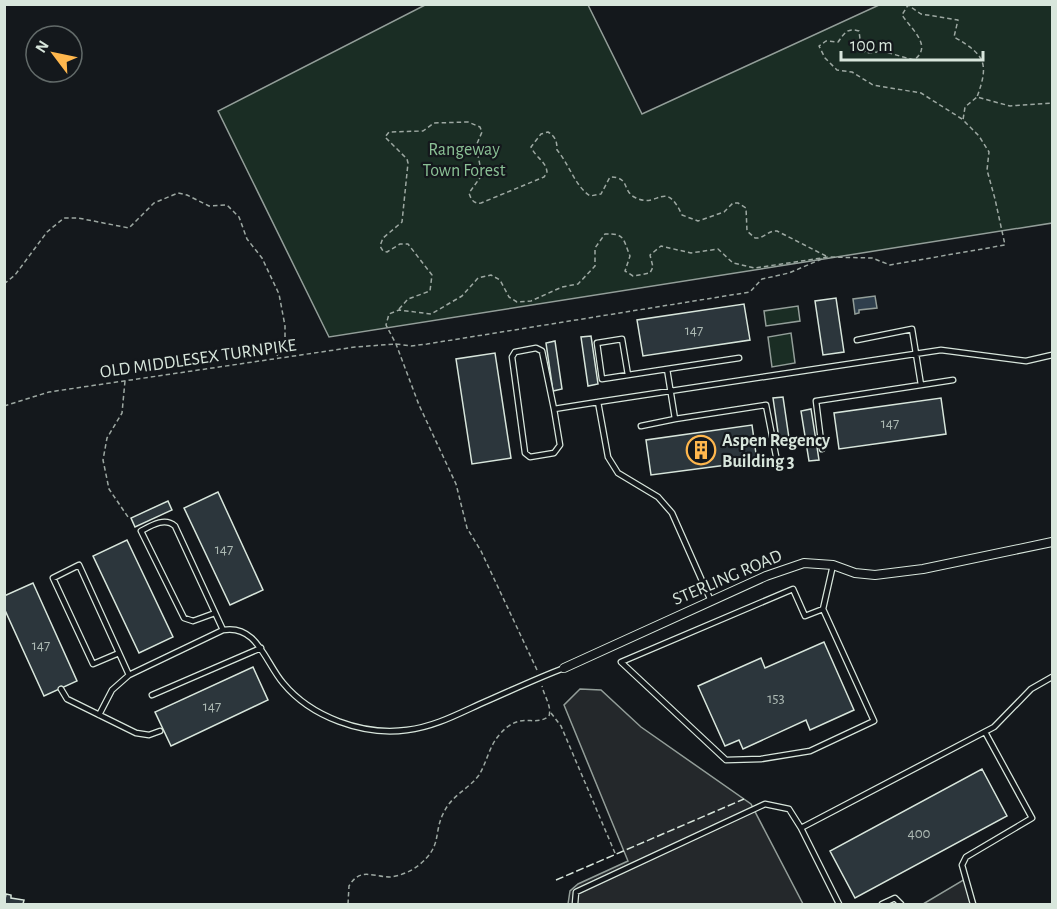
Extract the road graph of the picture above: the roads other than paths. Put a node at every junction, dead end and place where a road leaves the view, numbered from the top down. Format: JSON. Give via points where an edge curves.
{"nodes":[{"id":1,"x":857,"y":340,"type":"dead end"},
{"id":2,"x":916,"y":353,"type":"junction"},
{"id":3,"x":1053,"y":355,"type":"edge"},
{"id":4,"x":739,"y":358,"type":"dead end"},
{"id":5,"x":667,"y":369,"type":"junction"},
{"id":6,"x":628,"y":375,"type":"junction"},
{"id":7,"x":953,"y":380,"type":"dead end"},
{"id":8,"x":921,"y":385,"type":"junction"},
{"id":9,"x":671,"y":393,"type":"junction"},
{"id":10,"x":598,"y":402,"type":"junction"},
{"id":11,"x":554,"y":409,"type":"junction"},
{"id":12,"x":675,"y":419,"type":"junction"},
{"id":13,"x":641,"y":426,"type":"dead end"},
{"id":14,"x":822,"y":449,"type":"dead end"},
{"id":15,"x":776,"y":456,"type":"dead end"},
{"id":16,"x":1053,"y":542,"type":"edge"},
{"id":17,"x":833,"y":565,"type":"junction"},
{"id":18,"x":711,"y":601,"type":"junction"},
{"id":19,"x":823,"y":609,"type":"junction"},
{"id":20,"x":215,"y":613,"type":"junction"},
{"id":21,"x":223,"y":630,"type":"junction"},
{"id":22,"x":261,"y":648,"type":"junction"},
{"id":23,"x":119,"y":653,"type":"junction"},
{"id":24,"x":564,"y":668,"type":"joint"},
{"id":25,"x":129,"y":675,"type":"junction"},
{"id":26,"x":1053,"y":677,"type":"edge"},
{"id":27,"x":61,"y":689,"type":"dead end"},
{"id":28,"x":152,"y":695,"type":"dead end"},
{"id":29,"x":99,"y":715,"type":"junction"},
{"id":30,"x":160,"y":731,"type":"dead end"},
{"id":31,"x":985,"y":732,"type":"junction"},
{"id":32,"x":801,"y":828,"type":"junction"},
{"id":33,"x":575,"y":904,"type":"edge"},
{"id":34,"x":839,"y":904,"type":"edge"},
{"id":35,"x":882,"y":904,"type":"edge"},
{"id":36,"x":901,"y":904,"type":"edge"},
{"id":37,"x":973,"y":904,"type":"edge"}],
"edges":[{"from":1,"to":2,"type":"lane","via":[[912,329]]},
{"from":2,"to":3,"type":"lane","via":[[941,350],[1026,361]]},
{"from":2,"to":8,"type":"lane"},
{"from":2,"to":9,"type":"lane"},
{"from":4,"to":5,"type":"lane"},
{"from":5,"to":6,"type":"lane"},
{"from":5,"to":9,"type":"lane"},
{"from":6,"to":6,"type":"lane","via":[[602,379],[597,343],[622,339]]},
{"from":7,"to":8,"type":"lane"},
{"from":8,"to":14,"type":"lane","via":[[816,401]]},
{"from":9,"to":10,"type":"lane"},
{"from":9,"to":12,"type":"lane"},
{"from":10,"to":11,"type":"lane"},
{"from":10,"to":18,"type":"lane","via":[[608,457],[618,473],[658,497],[672,513]]},
{"from":11,"to":11,"type":"lane","via":[[560,446],[554,453],[530,457],[525,453],[512,357],[515,352],[536,348],[542,351]]},
{"from":12,"to":13,"type":"lane"},
{"from":12,"to":15,"type":"lane","via":[[766,405]]},
{"from":16,"to":17,"type":"street","name":"STERLING ROAD","via":[[897,573],[855,573]]},
{"from":17,"to":18,"type":"street","name":"STERLING ROAD","via":[[804,563]]},
{"from":17,"to":19,"type":"lane"},
{"from":18,"to":24,"type":"street","name":"STERLING ROAD"},
{"from":19,"to":19,"type":"lane","via":[[874,721],[810,751],[726,760],[621,662],[793,589],[805,616]]},
{"from":20,"to":20,"type":"lane","via":[[173,524],[158,523],[141,531],[184,618],[193,621]]},
{"from":20,"to":21,"type":"lane"},
{"from":21,"to":22,"type":"lane","via":[[247,633]]},
{"from":21,"to":25,"type":"lane"},
{"from":22,"to":24,"type":"lane","via":[[283,683],[305,703],[346,724],[375,730],[405,730],[442,721]]},
{"from":22,"to":28,"type":"lane"},
{"from":23,"to":23,"type":"lane","via":[[79,565],[53,578],[93,664]]},
{"from":23,"to":25,"type":"lane"},
{"from":25,"to":29,"type":"lane","via":[[112,690]]},
{"from":26,"to":31,"type":"lane","via":[[1031,689]]},
{"from":27,"to":29,"type":"lane","via":[[67,699]]},
{"from":29,"to":30,"type":"lane","via":[[136,733],[149,735]]},
{"from":31,"to":32,"type":"lane"},
{"from":31,"to":37,"type":"lane","via":[[1032,818],[966,857],[963,865]]},
{"from":32,"to":33,"type":"lane","via":[[789,809],[765,804],[576,892]]},
{"from":32,"to":34,"type":"lane"},
{"from":35,"to":36,"type":"lane","via":[[895,898]]}]}
